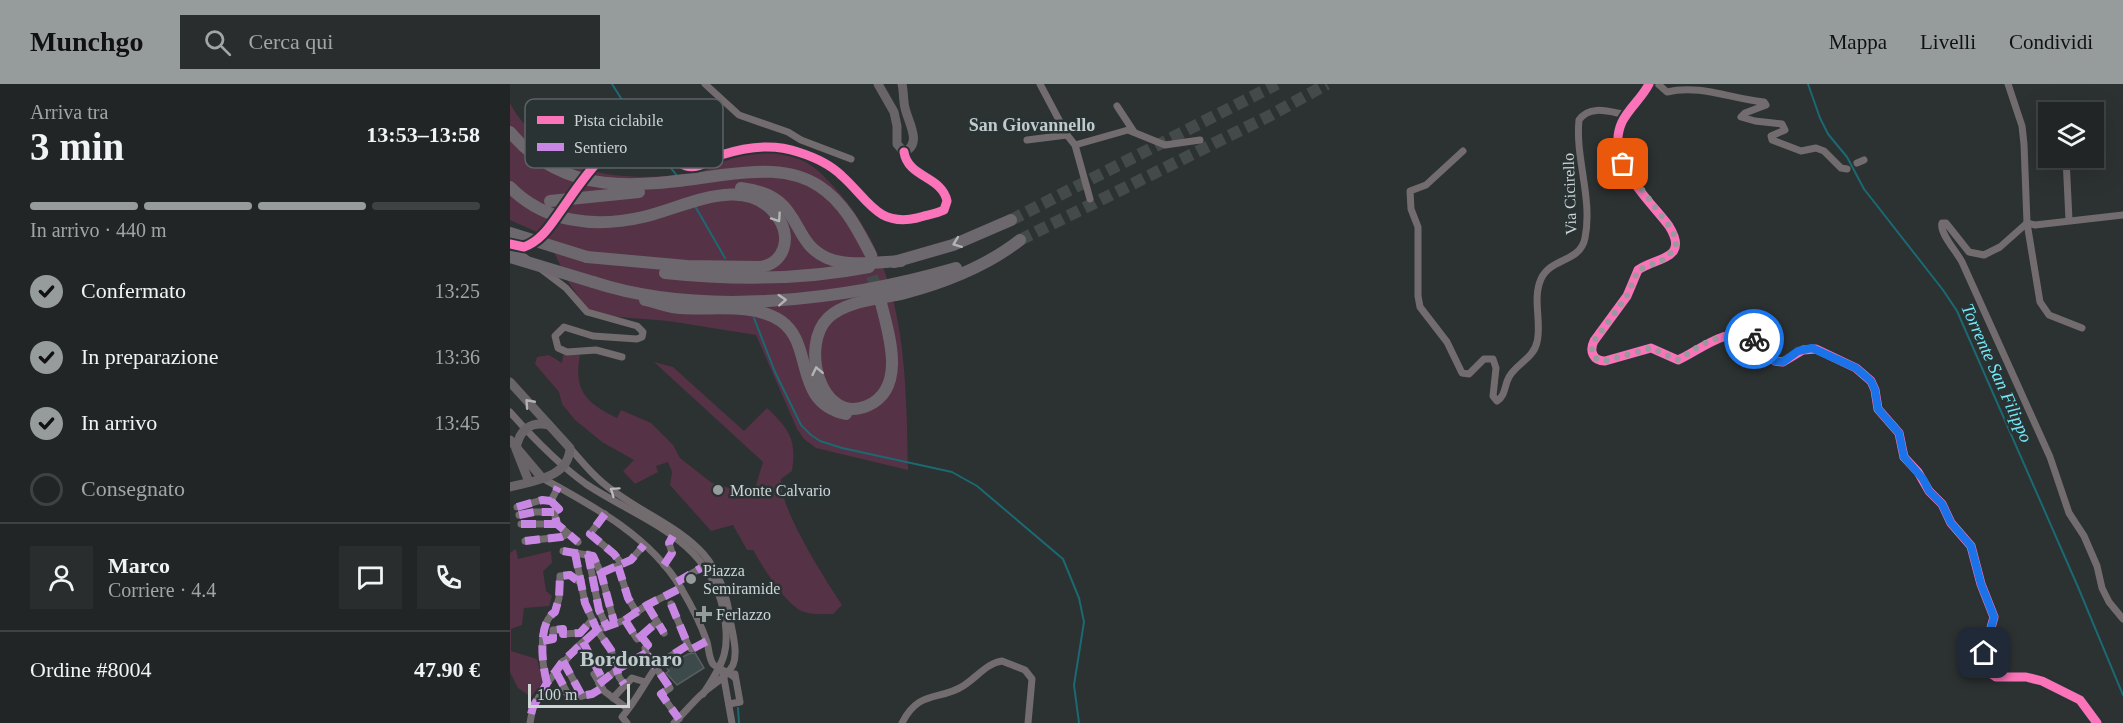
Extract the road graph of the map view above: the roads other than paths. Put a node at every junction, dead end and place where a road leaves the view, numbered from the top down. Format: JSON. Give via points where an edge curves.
{"nodes":[{"id":1,"x":705,"y":84,"type":"edge"},
{"id":2,"x":878,"y":84,"type":"edge"},
{"id":3,"x":902,"y":84,"type":"edge"},
{"id":4,"x":1040,"y":84,"type":"edge"},
{"id":5,"x":1649,"y":84,"type":"edge"},
{"id":6,"x":1658,"y":84,"type":"edge"},
{"id":7,"x":2008,"y":84,"type":"edge"},
{"id":8,"x":721,"y":99,"type":"edge"},
{"id":9,"x":723,"y":100,"type":"edge"},
{"id":10,"x":1118,"y":106,"type":"dead end"},
{"id":11,"x":1627,"y":115,"type":"junction"},
{"id":12,"x":510,"y":132,"type":"edge"},
{"id":13,"x":1134,"y":132,"type":"junction"},
{"id":14,"x":1067,"y":135,"type":"junction"},
{"id":15,"x":1026,"y":140,"type":"dead end"},
{"id":16,"x":1200,"y":140,"type":"dead end"},
{"id":17,"x":1075,"y":145,"type":"junction"},
{"id":18,"x":525,"y":147,"type":"edge"},
{"id":19,"x":1463,"y":151,"type":"dead end"},
{"id":20,"x":904,"y":152,"type":"junction"},
{"id":21,"x":723,"y":156,"type":"edge"},
{"id":22,"x":851,"y":159,"type":"dead end"},
{"id":23,"x":556,"y":168,"type":"edge"},
{"id":24,"x":593,"y":168,"type":"edge"},
{"id":25,"x":2066,"y":168,"type":"edge"},
{"id":26,"x":1847,"y":169,"type":"dead end"},
{"id":27,"x":588,"y":173,"type":"tunnel mouth"},
{"id":28,"x":510,"y":180,"type":"edge"},
{"id":29,"x":510,"y":188,"type":"edge"},
{"id":30,"x":1090,"y":199,"type":"dead end"},
{"id":31,"x":550,"y":201,"type":"dead end"},
{"id":32,"x":2123,"y":215,"type":"edge"},
{"id":33,"x":1011,"y":220,"type":"tunnel mouth"},
{"id":34,"x":2069,"y":220,"type":"junction"},
{"id":35,"x":2027,"y":223,"type":"junction"},
{"id":36,"x":545,"y":232,"type":"tunnel mouth"},
{"id":37,"x":510,"y":233,"type":"edge"},
{"id":38,"x":510,"y":245,"type":"edge"},
{"id":39,"x":510,"y":257,"type":"edge"},
{"id":40,"x":587,"y":257,"type":"junction"},
{"id":41,"x":901,"y":261,"type":"junction"},
{"id":42,"x":619,"y":290,"type":"junction"},
{"id":43,"x":2082,"y":328,"type":"dead end"},
{"id":44,"x":622,"y":357,"type":"dead end"},
{"id":45,"x":510,"y":382,"type":"edge"},
{"id":46,"x":510,"y":412,"type":"edge"},
{"id":47,"x":549,"y":425,"type":"junction"},
{"id":48,"x":525,"y":428,"type":"junction"},
{"id":49,"x":510,"y":440,"type":"edge"},
{"id":50,"x":570,"y":448,"type":"junction"},
{"id":51,"x":516,"y":449,"type":"junction"},
{"id":52,"x":563,"y":466,"type":"junction"},
{"id":53,"x":542,"y":478,"type":"junction"},
{"id":54,"x":529,"y":482,"type":"junction"},
{"id":55,"x":510,"y":487,"type":"edge"},
{"id":56,"x":558,"y":487,"type":"junction"},
{"id":57,"x":551,"y":501,"type":"junction"},
{"id":58,"x":554,"y":512,"type":"junction"},
{"id":59,"x":605,"y":514,"type":"junction"},
{"id":60,"x":521,"y":524,"type":"dead end"},
{"id":61,"x":557,"y":524,"type":"junction"},
{"id":62,"x":567,"y":534,"type":"junction"},
{"id":63,"x":673,"y":536,"type":"junction"},
{"id":64,"x":525,"y":541,"type":"dead end"},
{"id":65,"x":578,"y":542,"type":"dead end"},
{"id":66,"x":644,"y":545,"type":"junction"},
{"id":67,"x":563,"y":551,"type":"dead end"},
{"id":68,"x":575,"y":553,"type":"junction"},
{"id":69,"x":588,"y":554,"type":"junction"},
{"id":70,"x":620,"y":565,"type":"junction"},
{"id":71,"x":664,"y":565,"type":"junction"},
{"id":72,"x":701,"y":568,"type":"dead end"},
{"id":73,"x":602,"y":573,"type":"junction"},
{"id":74,"x":581,"y":580,"type":"junction"},
{"id":75,"x":679,"y":585,"type":"junction"},
{"id":76,"x":647,"y":604,"type":"junction"},
{"id":77,"x":672,"y":604,"type":"dead end"},
{"id":78,"x":637,"y":613,"type":"junction"},
{"id":79,"x":2123,"y":619,"type":"edge"},
{"id":80,"x":592,"y":620,"type":"junction"},
{"id":81,"x":625,"y":620,"type":"junction"},
{"id":82,"x":614,"y":622,"type":"junction"},
{"id":83,"x":657,"y":622,"type":"junction"},
{"id":84,"x":606,"y":625,"type":"junction"},
{"id":85,"x":597,"y":630,"type":"junction"},
{"id":86,"x":664,"y":633,"type":"dead end"},
{"id":87,"x":641,"y":636,"type":"junction"},
{"id":88,"x":543,"y":641,"type":"junction"},
{"id":89,"x":583,"y":642,"type":"junction"},
{"id":90,"x":646,"y":652,"type":"junction"},
{"id":91,"x":563,"y":662,"type":"junction"},
{"id":92,"x":734,"y":663,"type":"junction"},
{"id":93,"x":656,"y":667,"type":"junction"},
{"id":94,"x":720,"y":668,"type":"junction"},
{"id":95,"x":618,"y":669,"type":"junction"},
{"id":96,"x":556,"y":672,"type":"junction"},
{"id":97,"x":594,"y":674,"type":"dead end"},
{"id":98,"x":726,"y":674,"type":"junction"},
{"id":99,"x":735,"y":678,"type":"junction"},
{"id":100,"x":645,"y":682,"type":"junction"},
{"id":101,"x":547,"y":683,"type":"junction"},
{"id":102,"x":602,"y":684,"type":"junction"},
{"id":103,"x":624,"y":684,"type":"junction"},
{"id":104,"x":703,"y":693,"type":"junction"},
{"id":105,"x":582,"y":696,"type":"junction"},
{"id":106,"x":614,"y":698,"type":"junction"},
{"id":107,"x":729,"y":704,"type":"junction"},
{"id":108,"x":628,"y":709,"type":"junction"},
{"id":109,"x":676,"y":721,"type":"edge"},
{"id":110,"x":530,"y":723,"type":"edge"},
{"id":111,"x":627,"y":723,"type":"edge"},
{"id":112,"x":732,"y":723,"type":"edge"},
{"id":113,"x":902,"y":723,"type":"edge"},
{"id":114,"x":1028,"y":723,"type":"edge"},
{"id":115,"x":2097,"y":723,"type":"edge"}],
"edges":[{"from":1,"to":8,"type":"street"},
{"from":2,"to":20,"type":"street","via":[[894,112],[897,144]]},
{"from":3,"to":20,"type":"street","via":[[914,141]]},
{"from":4,"to":14,"type":"street"},
{"from":5,"to":11,"type":"street"},
{"from":6,"to":26,"type":"street","via":[[1667,92],[1705,90],[1764,102],[1766,105],[1741,117],[1782,124],[1785,130],[1771,136],[1772,140],[1801,151],[1820,150]]},
{"from":7,"to":35,"type":"street","via":[[2022,126]]},
{"from":9,"to":22,"type":"street","via":[[739,115]]},
{"from":10,"to":13,"type":"street"},
{"from":11,"to":19,"type":"street","name":"Via Cicirello","via":[[1593,110],[1579,120],[1587,222],[1584,242],[1577,254],[1559,261],[1542,276],[1537,301],[1537,343],[1509,377],[1497,401],[1493,396],[1493,359],[1484,359],[1469,374],[1462,373],[1447,342],[1422,312],[1418,300],[1418,227],[1410,191],[1426,185]]},
{"from":11,"to":115,"type":"street","via":[[1618,135],[1620,158],[1669,226],[1676,245],[1667,258],[1638,270],[1627,296],[1594,341],[1593,356],[1605,361],[1651,348],[1677,360],[1702,345],[1740,334],[1755,340],[1775,361],[1783,362],[1798,351],[1812,348],[1861,371],[1874,386],[1878,409],[1899,433],[1904,457],[1971,546],[1994,617],[1984,653],[1986,670],[1996,677],[2042,681],[2080,700]]},
{"from":12,"to":18,"type":"highway"},
{"from":13,"to":16,"type":"street","via":[[1165,144]]},
{"from":13,"to":17,"type":"street","via":[[1122,131]]},
{"from":14,"to":15,"type":"street"},
{"from":14,"to":17,"type":"street"},
{"from":17,"to":30,"type":"street"},
{"from":20,"to":21,"type":"street","via":[[913,170],[943,190],[947,201],[944,210],[906,220],[892,219],[870,206],[836,170],[799,152],[754,147]]},
{"from":23,"to":31,"type":"highway","via":[[600,183],[645,185],[761,171],[784,173],[810,181],[832,196],[845,211],[868,255],[829,200],[808,185],[783,177],[754,175]]},
{"from":24,"to":27,"type":"street"},
{"from":25,"to":34,"type":"street"},
{"from":28,"to":41,"type":"highway","via":[[548,209],[589,218],[643,213],[733,188],[761,191],[781,203],[809,243],[826,258]]},
{"from":29,"to":40,"type":"highway","one_way":true,"via":[[546,213],[588,222],[633,219],[716,196],[745,195],[764,203],[773,212],[786,239],[778,259],[759,267],[687,266]]},
{"from":32,"to":34,"type":"street"},
{"from":33,"to":41,"type":"highway","one_way":true,"via":[[953,245]]},
{"from":34,"to":35,"type":"street"},
{"from":35,"to":43,"type":"street","via":[[2043,309]]},
{"from":35,"to":79,"type":"street","via":[[2000,247],[1984,255],[1969,252],[1946,223],[1940,227],[1962,262],[2050,457],[2069,513],[2097,566],[2102,588]]},
{"from":36,"to":38,"type":"street","via":[[524,247]]},
{"from":37,"to":40,"type":"highway","bridge":true},
{"from":38,"to":44,"type":"street","via":[[566,288],[587,312],[637,326],[643,332],[637,339],[593,336],[564,327],[555,336],[558,348],[567,352],[597,350]]},
{"from":39,"to":42,"type":"highway","bridge":true},
{"from":40,"to":41,"type":"highway","via":[[664,273],[733,278],[845,272]]},
{"from":42,"to":42,"type":"highway","via":[[700,300],[764,301],[850,294],[903,284],[958,267],[1020,240],[999,256],[961,274],[830,315],[817,333],[815,363],[825,392],[847,408],[861,408],[880,398],[890,381],[891,345],[884,303],[896,345],[894,383],[884,400],[864,413],[848,415],[831,409],[816,396],[795,338],[777,319],[752,311],[673,307]]},
{"from":47,"to":45,"type":"street","one_way":true},
{"from":46,"to":48,"type":"street"},
{"from":47,"to":48,"type":"street","via":[[536,423]]},
{"from":47,"to":50,"type":"street"},
{"from":48,"to":51,"type":"street"},
{"from":48,"to":52,"type":"street"},
{"from":49,"to":51,"type":"street"},
{"from":50,"to":52,"type":"street"},
{"from":92,"to":50,"type":"street","one_way":true,"via":[[725,589],[712,563],[675,529],[609,488]]},
{"from":51,"to":53,"type":"street"},
{"from":51,"to":54,"type":"street"},
{"from":52,"to":53,"type":"street"},
{"from":52,"to":63,"type":"street"},
{"from":53,"to":54,"type":"street"},
{"from":53,"to":56,"type":"street"},
{"from":54,"to":55,"type":"street"},
{"from":56,"to":57,"type":"street"},
{"from":56,"to":59,"type":"street"},
{"from":57,"to":58,"type":"street","via":[[559,509]]},
{"from":57,"to":58,"type":"street","via":[[542,500],[518,511]]},
{"from":58,"to":61,"type":"street"},
{"from":59,"to":66,"type":"street"},
{"from":59,"to":70,"type":"street","via":[[590,534],[615,554]]},
{"from":60,"to":61,"type":"street"},
{"from":61,"to":62,"type":"street"},
{"from":62,"to":64,"type":"street"},
{"from":62,"to":65,"type":"street"},
{"from":63,"to":71,"type":"street","via":[[669,543],[672,553]]},
{"from":63,"to":94,"type":"street","via":[[702,562],[718,591],[726,647]]},
{"from":66,"to":70,"type":"street","via":[[631,560]]},
{"from":66,"to":71,"type":"street"},
{"from":67,"to":68,"type":"street"},
{"from":68,"to":69,"type":"street"},
{"from":68,"to":74,"type":"street"},
{"from":69,"to":73,"type":"street"},
{"from":69,"to":84,"type":"street","via":[[599,610]]},
{"from":70,"to":73,"type":"street"},
{"from":70,"to":78,"type":"street","via":[[628,598]]},
{"from":71,"to":75,"type":"street"},
{"from":72,"to":75,"type":"street"},
{"from":73,"to":82,"type":"street"},
{"from":74,"to":80,"type":"street"},
{"from":74,"to":88,"type":"street","via":[[560,576],[559,598],[555,612],[548,616],[543,628]]},
{"from":75,"to":76,"type":"street"},
{"from":75,"to":94,"type":"street","via":[[706,641],[712,663]]},
{"from":76,"to":78,"type":"street"},
{"from":76,"to":83,"type":"street"},
{"from":77,"to":93,"type":"street","via":[[692,646]]},
{"from":78,"to":81,"type":"street"},
{"from":80,"to":85,"type":"street"},
{"from":80,"to":88,"type":"street","via":[[580,633],[553,630],[554,639]]},
{"from":81,"to":82,"type":"street"},
{"from":81,"to":87,"type":"street","via":[[637,639]]},
{"from":82,"to":84,"type":"street"},
{"from":83,"to":86,"type":"street"},
{"from":83,"to":87,"type":"street"},
{"from":84,"to":85,"type":"street"},
{"from":85,"to":89,"type":"street"},
{"from":85,"to":95,"type":"street"},
{"from":87,"to":90,"type":"street","via":[[648,645]]},
{"from":88,"to":101,"type":"street","via":[[542,664]]},
{"from":89,"to":91,"type":"street"},
{"from":89,"to":102,"type":"street"},
{"from":90,"to":93,"type":"street"},
{"from":90,"to":95,"type":"street"},
{"from":91,"to":96,"type":"street"},
{"from":91,"to":105,"type":"street"},
{"from":92,"to":98,"type":"street"},
{"from":92,"to":99,"type":"street"},
{"from":93,"to":100,"type":"street"},
{"from":93,"to":109,"type":"street","via":[[670,688],[661,694]]},
{"from":94,"to":98,"type":"street"},
{"from":94,"to":104,"type":"street"},
{"from":95,"to":102,"type":"street"},
{"from":95,"to":103,"type":"street"},
{"from":96,"to":101,"type":"street"},
{"from":96,"to":105,"type":"street","via":[[570,698]]},
{"from":97,"to":102,"type":"street"},
{"from":98,"to":99,"type":"street"},
{"from":98,"to":104,"type":"street"},
{"from":98,"to":107,"type":"street"},
{"from":99,"to":107,"type":"street","via":[[740,702]]},
{"from":100,"to":103,"type":"street","via":[[632,678]]},
{"from":100,"to":108,"type":"street"},
{"from":101,"to":110,"type":"street","via":[[532,707]]},
{"from":102,"to":105,"type":"street","via":[[592,694]]},
{"from":102,"to":106,"type":"street"},
{"from":103,"to":106,"type":"street"},
{"from":104,"to":109,"type":"street"},
{"from":106,"to":108,"type":"street"},
{"from":107,"to":112,"type":"street"},
{"from":108,"to":111,"type":"street","via":[[622,717]]},
{"from":113,"to":114,"type":"street","via":[[926,698],[961,688],[1002,661],[1025,670],[1032,679]]}]}
